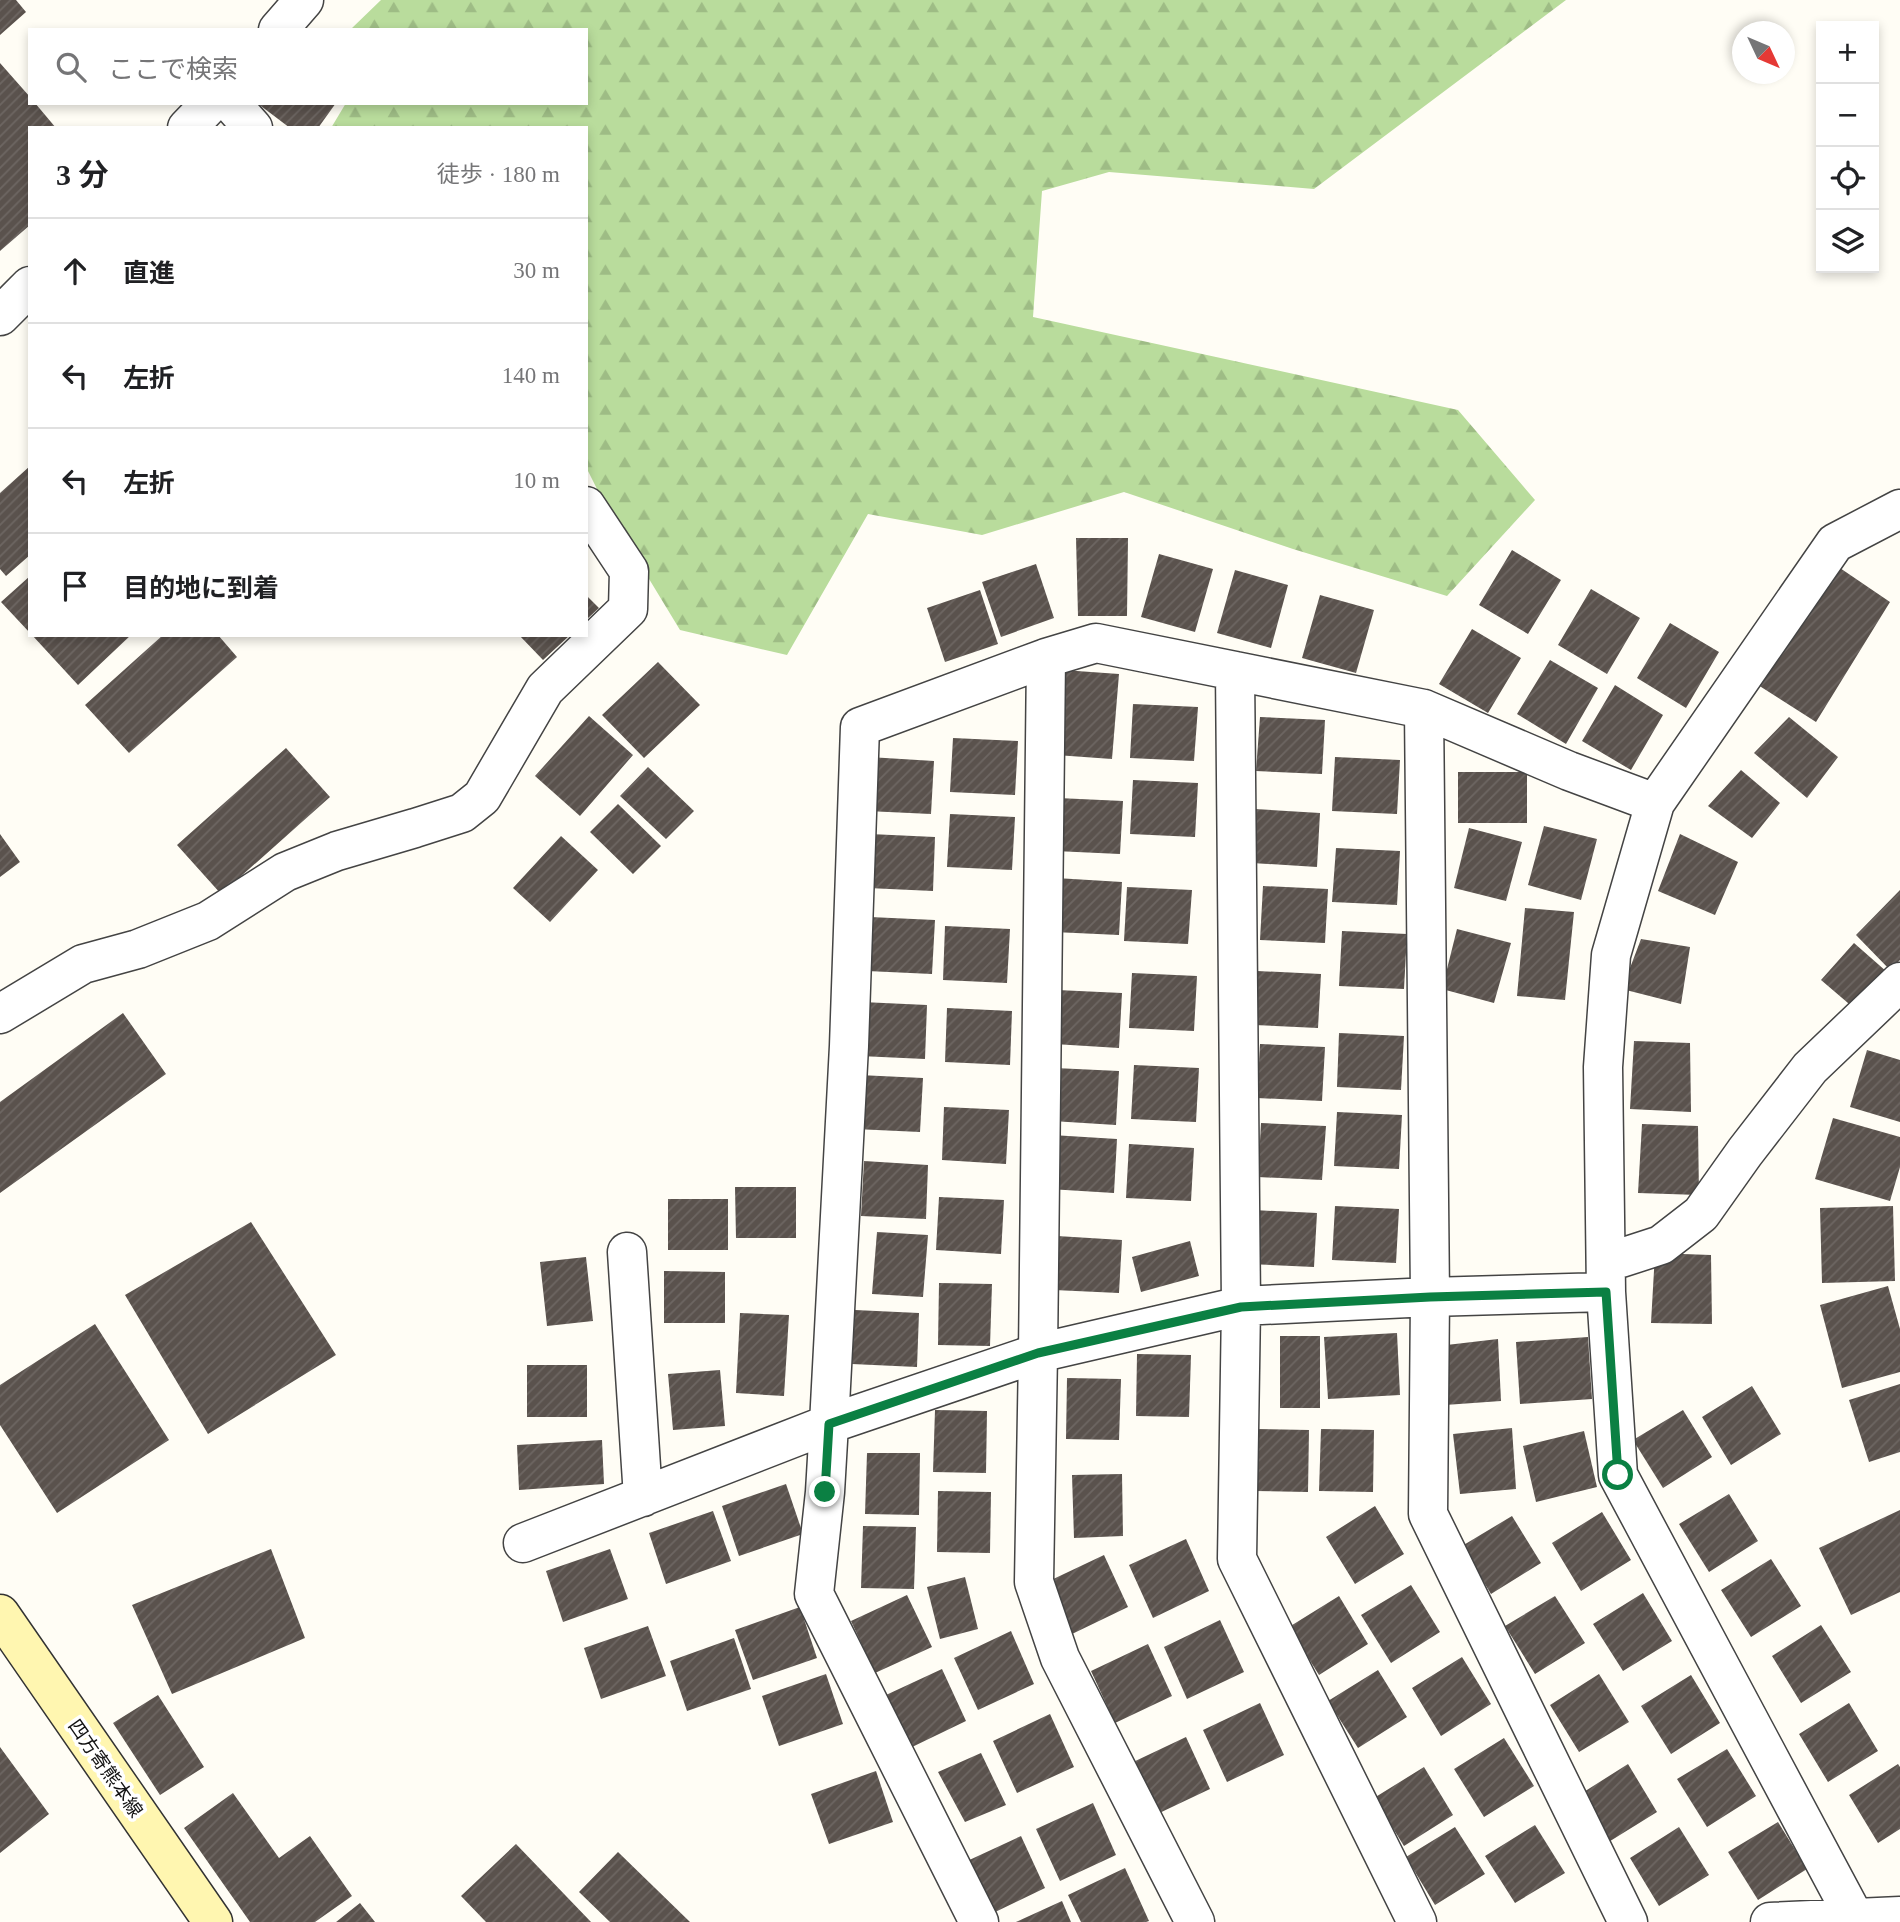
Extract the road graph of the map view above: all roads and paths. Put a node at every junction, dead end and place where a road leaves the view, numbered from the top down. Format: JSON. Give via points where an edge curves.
{"nodes":[{"id":1,"x":304,"y":0,"type":"edge"},
{"id":2,"x":280,"y":28,"type":"edge"},
{"id":3,"x":209,"y":105,"type":"edge"},
{"id":4,"x":233,"y":105,"type":"edge"},
{"id":5,"x":189,"y":126,"type":"edge"},
{"id":6,"x":251,"y":126,"type":"edge"},
{"id":7,"x":28,"y":288,"type":"edge"},
{"id":8,"x":0,"y":316,"type":"edge"},
{"id":9,"x":588,"y":509,"type":"edge"},
{"id":10,"x":1900,"y":509,"type":"edge"},
{"id":11,"x":1046,"y":658,"type":"junction"},
{"id":12,"x":1235,"y":671,"type":"junction"},
{"id":13,"x":1423,"y":709,"type":"junction"},
{"id":14,"x":1656,"y":803,"type":"junction"},
{"id":15,"x":1900,"y":982,"type":"edge"},
{"id":16,"x":0,"y":1014,"type":"edge"},
{"id":17,"x":627,"y":1252,"type":"dead end"},
{"id":18,"x":1606,"y":1275,"type":"junction"},
{"id":19,"x":1430,"y":1297,"type":"junction"},
{"id":20,"x":1241,"y":1307,"type":"junction"},
{"id":21,"x":1038,"y":1353,"type":"junction"},
{"id":22,"x":829,"y":1424,"type":"junction"},
{"id":23,"x":643,"y":1497,"type":"junction"},
{"id":24,"x":523,"y":1544,"type":"dead end"},
{"id":25,"x":0,"y":1614,"type":"edge"},
{"id":26,"x":1900,"y":1916,"type":"edge"},
{"id":27,"x":1854,"y":1917,"type":"junction"},
{"id":28,"x":213,"y":1922,"type":"edge"},
{"id":29,"x":979,"y":1922,"type":"edge"},
{"id":30,"x":1195,"y":1922,"type":"edge"},
{"id":31,"x":1417,"y":1922,"type":"edge"},
{"id":32,"x":1628,"y":1922,"type":"edge"},
{"id":33,"x":1770,"y":1922,"type":"edge"}],
"edges":[{"from":1,"to":2,"type":"street"},
{"from":3,"to":5,"type":"street"},
{"from":4,"to":6,"type":"street"},
{"from":7,"to":8,"type":"street"},
{"from":9,"to":16,"type":"street","via":[[629,571],[628,609],[545,689],[482,797],[463,813],[337,851],[285,872],[208,921],[138,949],[83,964]]},
{"from":10,"to":14,"type":"street","via":[[1835,543]]},
{"from":11,"to":12,"type":"street","via":[[1096,643]]},
{"from":11,"to":21,"type":"street"},
{"from":11,"to":22,"type":"street","via":[[860,727]]},
{"from":12,"to":13,"type":"street"},
{"from":12,"to":20,"type":"street"},
{"from":13,"to":14,"type":"street"},
{"from":13,"to":19,"type":"street"},
{"from":14,"to":18,"type":"street","via":[[1611,955],[1603,1067]]},
{"from":15,"to":18,"type":"street","via":[[1810,1068],[1702,1214],[1661,1245],[1621,1258]]},
{"from":17,"to":23,"type":"street"},
{"from":18,"to":19,"type":"street"},
{"from":18,"to":27,"type":"street","via":[[1618,1475]]},
{"from":19,"to":20,"type":"street"},
{"from":19,"to":32,"type":"street","via":[[1428,1514]]},
{"from":20,"to":21,"type":"street"},
{"from":20,"to":31,"type":"street","via":[[1237,1559]]},
{"from":21,"to":22,"type":"street"},
{"from":21,"to":30,"type":"street","via":[[1034,1582],[1060,1658]]},
{"from":22,"to":23,"type":"street"},
{"from":22,"to":29,"type":"street","via":[[814,1594]]},
{"from":23,"to":24,"type":"street"},
{"from":25,"to":28,"type":"main road","name":"四方寄熊本線"},
{"from":26,"to":27,"type":"street"},
{"from":27,"to":33,"type":"street"}]}
